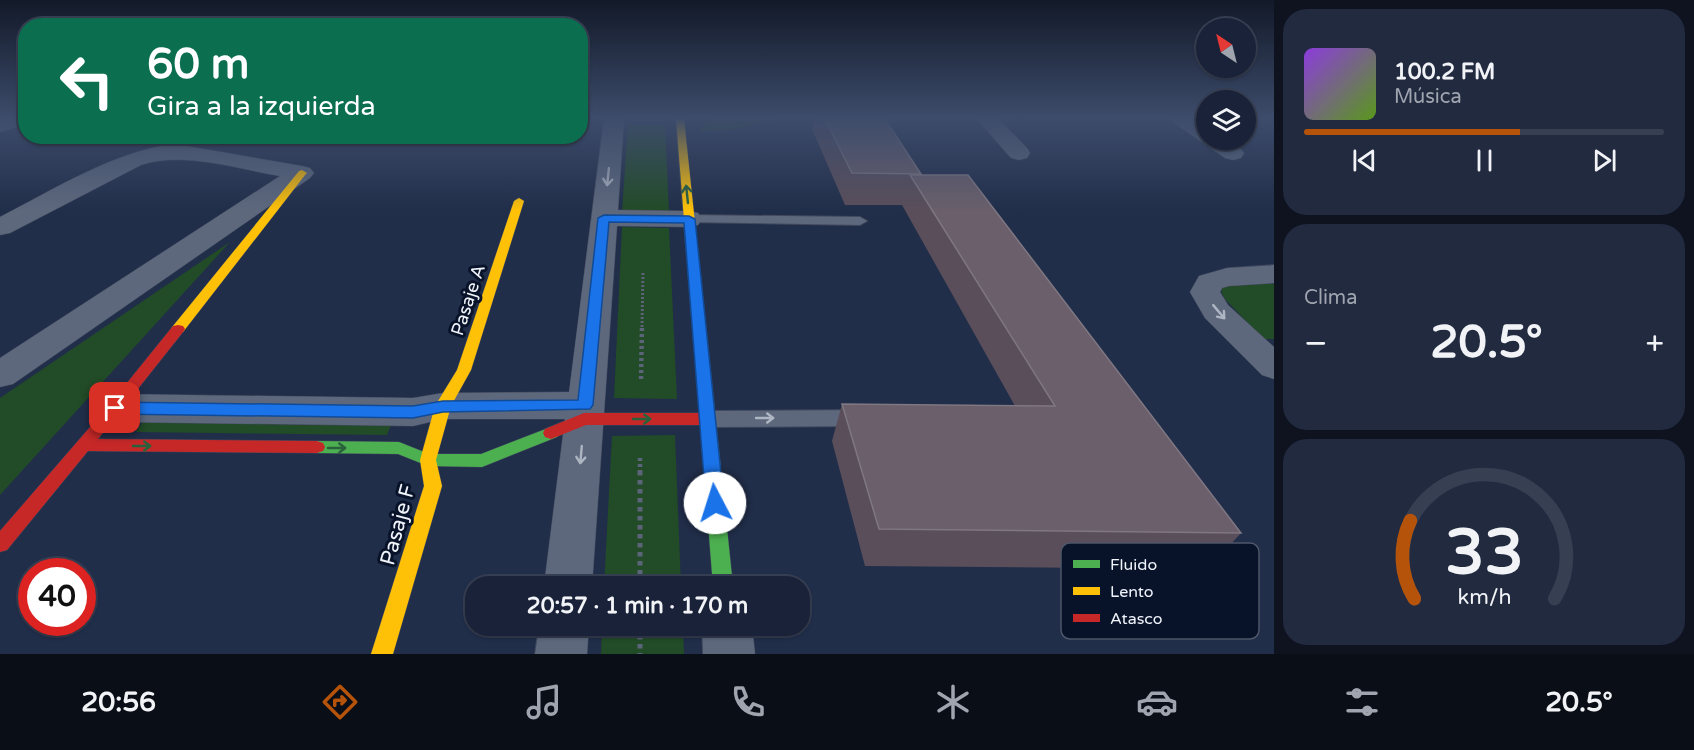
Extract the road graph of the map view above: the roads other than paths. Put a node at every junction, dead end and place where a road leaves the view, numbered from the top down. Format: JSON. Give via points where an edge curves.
{"nodes":[{"id":1,"x":611,"y":150,"type":"edge"},
{"id":2,"x":683,"y":150,"type":"edge"},
{"id":3,"x":1016,"y":150,"type":"edge"},
{"id":4,"x":1228,"y":150,"type":"edge"},
{"id":5,"x":1019,"y":153,"type":"dead end"},
{"id":6,"x":1233,"y":153,"type":"dead end"},
{"id":7,"x":302,"y":173,"type":"junction"},
{"id":8,"x":519,"y":201,"type":"dead end"},
{"id":9,"x":604,"y":218,"type":"junction"},
{"id":10,"x":689,"y":219,"type":"junction"},
{"id":11,"x":860,"y":221,"type":"dead end"},
{"id":12,"x":0,"y":227,"type":"edge"},
{"id":13,"x":1274,"y":274,"type":"edge"},
{"id":14,"x":1274,"y":367,"type":"edge"},
{"id":15,"x":0,"y":375,"type":"edge"},
{"id":16,"x":443,"y":406,"type":"junction"},
{"id":17,"x":115,"y":408,"type":"junction"},
{"id":18,"x":584,"y":412,"type":"junction"},
{"id":19,"x":886,"y":417,"type":"edge"},
{"id":20,"x":707,"y":419,"type":"junction"},
{"id":21,"x":83,"y":445,"type":"junction"},
{"id":22,"x":428,"y":460,"type":"junction"},
{"id":23,"x":0,"y":544,"type":"edge"},
{"id":24,"x":569,"y":576,"type":"edge"},
{"id":25,"x":722,"y":576,"type":"edge"},
{"id":26,"x":563,"y":636,"type":"edge"},
{"id":27,"x":728,"y":636,"type":"edge"},
{"id":28,"x":382,"y":654,"type":"edge"},
{"id":29,"x":561,"y":654,"type":"edge"},
{"id":30,"x":729,"y":654,"type":"edge"}],
"edges":[{"from":1,"to":9,"type":"street","one_way":true},
{"from":10,"to":2,"type":"street","one_way":true},
{"from":3,"to":5,"type":"street"},
{"from":4,"to":6,"type":"street"},
{"from":7,"to":12,"type":"street","via":[[175,151],[153,153]]},
{"from":7,"to":15,"type":"street"},
{"from":7,"to":17,"type":"street"},
{"from":8,"to":16,"type":"street","name":"Pasaje A","via":[[464,370]]},
{"from":9,"to":10,"type":"street"},
{"from":9,"to":18,"type":"street"},
{"from":10,"to":11,"type":"lane"},
{"from":10,"to":20,"type":"street"},
{"from":13,"to":14,"type":"street","one_way":true,"via":[[1227,277],[1210,282],[1205,292],[1216,311]]},
{"from":16,"to":17,"type":"street","via":[[413,412]]},
{"from":16,"to":18,"type":"street"},
{"from":16,"to":22,"type":"street","name":"Pasaje F"},
{"from":17,"to":21,"type":"street"},
{"from":18,"to":20,"type":"street","one_way":true,"via":[[640,419]]},
{"from":18,"to":22,"type":"street","via":[[483,461]]},
{"from":18,"to":24,"type":"street","one_way":true},
{"from":20,"to":19,"type":"lane","one_way":true},
{"from":20,"to":25,"type":"street"},
{"from":21,"to":22,"type":"street","one_way":true,"via":[[399,448]]},
{"from":21,"to":23,"type":"street"},
{"from":22,"to":28,"type":"street","name":"Pasaje F","via":[[433,486]]},
{"from":26,"to":29,"type":"street"},
{"from":27,"to":30,"type":"street"}]}
